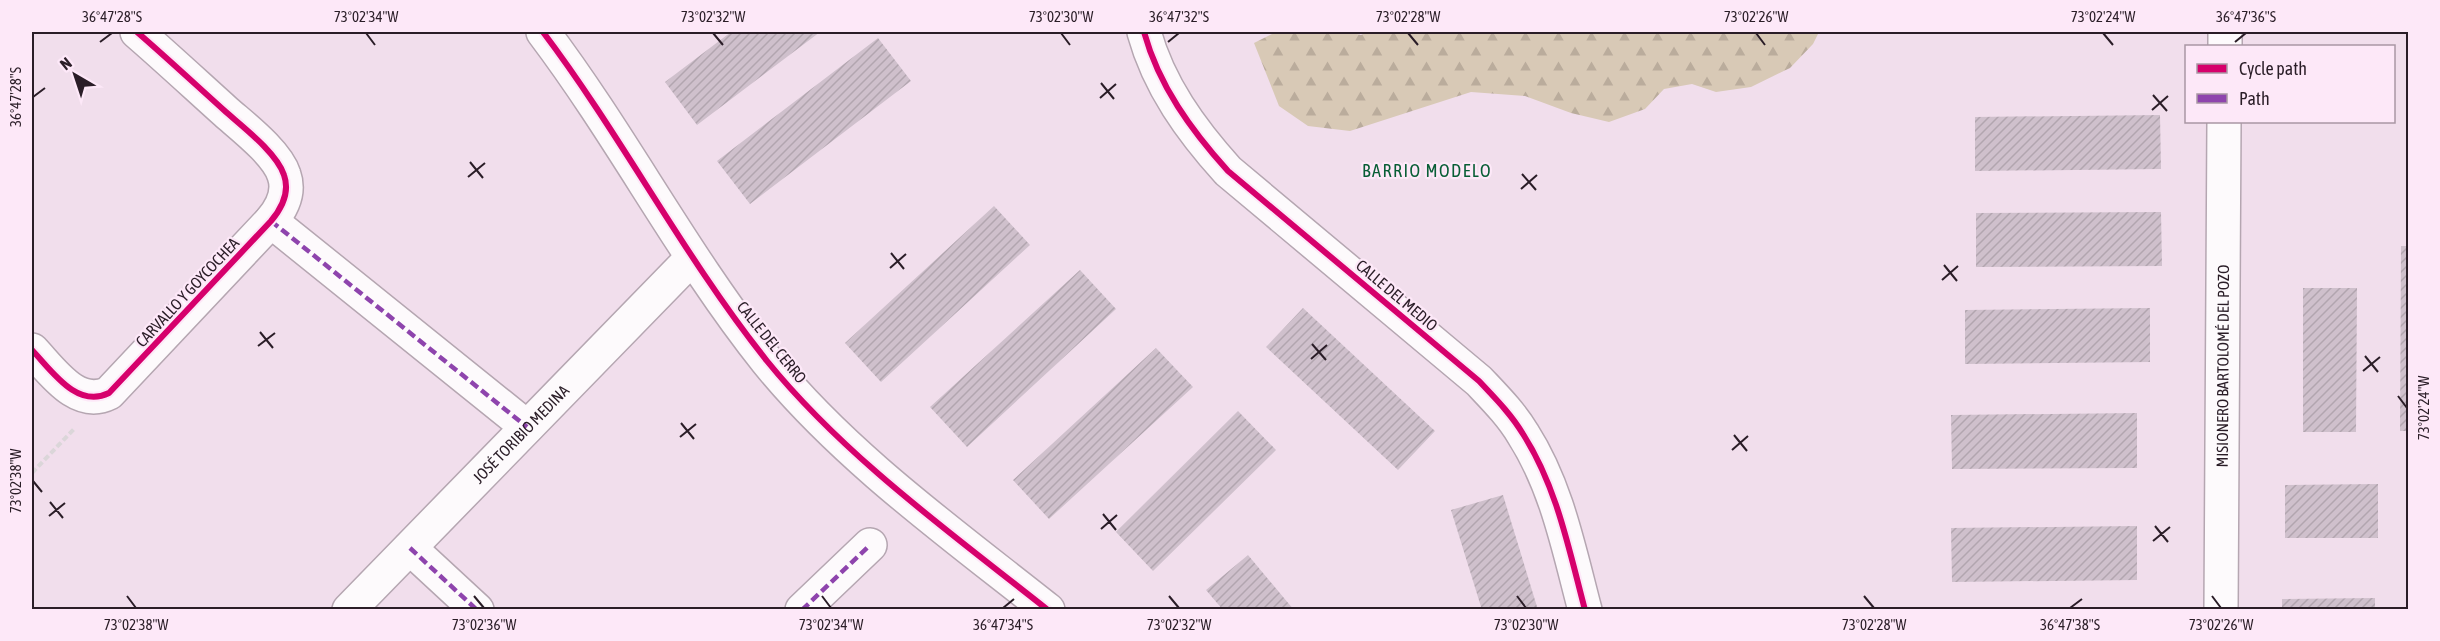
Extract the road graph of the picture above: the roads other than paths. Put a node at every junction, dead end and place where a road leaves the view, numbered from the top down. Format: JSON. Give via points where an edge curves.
{"nodes":[{"id":1,"x":137,"y":32,"type":"edge"},
{"id":2,"x":543,"y":32,"type":"edge"},
{"id":3,"x":1144,"y":32,"type":"edge"},
{"id":4,"x":2224,"y":123,"type":"edge"},
{"id":5,"x":272,"y":221,"type":"junction"},
{"id":6,"x":692,"y":258,"type":"junction"},
{"id":7,"x":32,"y":350,"type":"edge"},
{"id":8,"x":527,"y":427,"type":"junction"},
{"id":9,"x":870,"y":545,"type":"dead end"},
{"id":10,"x":410,"y":548,"type":"junction"},
{"id":11,"x":349,"y":609,"type":"edge"},
{"id":12,"x":477,"y":609,"type":"edge"},
{"id":13,"x":802,"y":609,"type":"edge"},
{"id":14,"x":1048,"y":609,"type":"edge"},
{"id":15,"x":1585,"y":609,"type":"edge"},
{"id":16,"x":2221,"y":609,"type":"edge"}],
"edges":[{"from":1,"to":5,"type":"street","name":"CARVALLO Y GOYCOCHEA","via":[[280,166],[286,190]]},
{"from":2,"to":6,"type":"street","name":"CALLE DEL CERRO"},
{"from":3,"to":15,"type":"street","name":"CALLE DEL MEDIO","via":[[1162,81],[1181,113],[1228,171],[1479,381],[1503,406],[1523,434],[1549,485]]},
{"from":4,"to":16,"type":"street","name":"MISIONERO BARTOLOMÉ DEL POZO"},
{"from":5,"to":7,"type":"street","name":"CARVALLO Y GOYCOCHEA","via":[[116,387],[102,397],[76,393]]},
{"from":5,"to":8,"type":"street"},
{"from":6,"to":8,"type":"street","name":"JOSÉ TORIBIO MEDINA"},
{"from":6,"to":14,"type":"street","name":"CALLE DEL CERRO","via":[[769,363],[819,417],[881,474]]},
{"from":8,"to":10,"type":"street","name":"JOSÉ TORIBIO MEDINA"},
{"from":9,"to":13,"type":"street"},
{"from":10,"to":11,"type":"street","name":"JOSÉ TORIBIO MEDINA"},
{"from":10,"to":12,"type":"street"}]}
